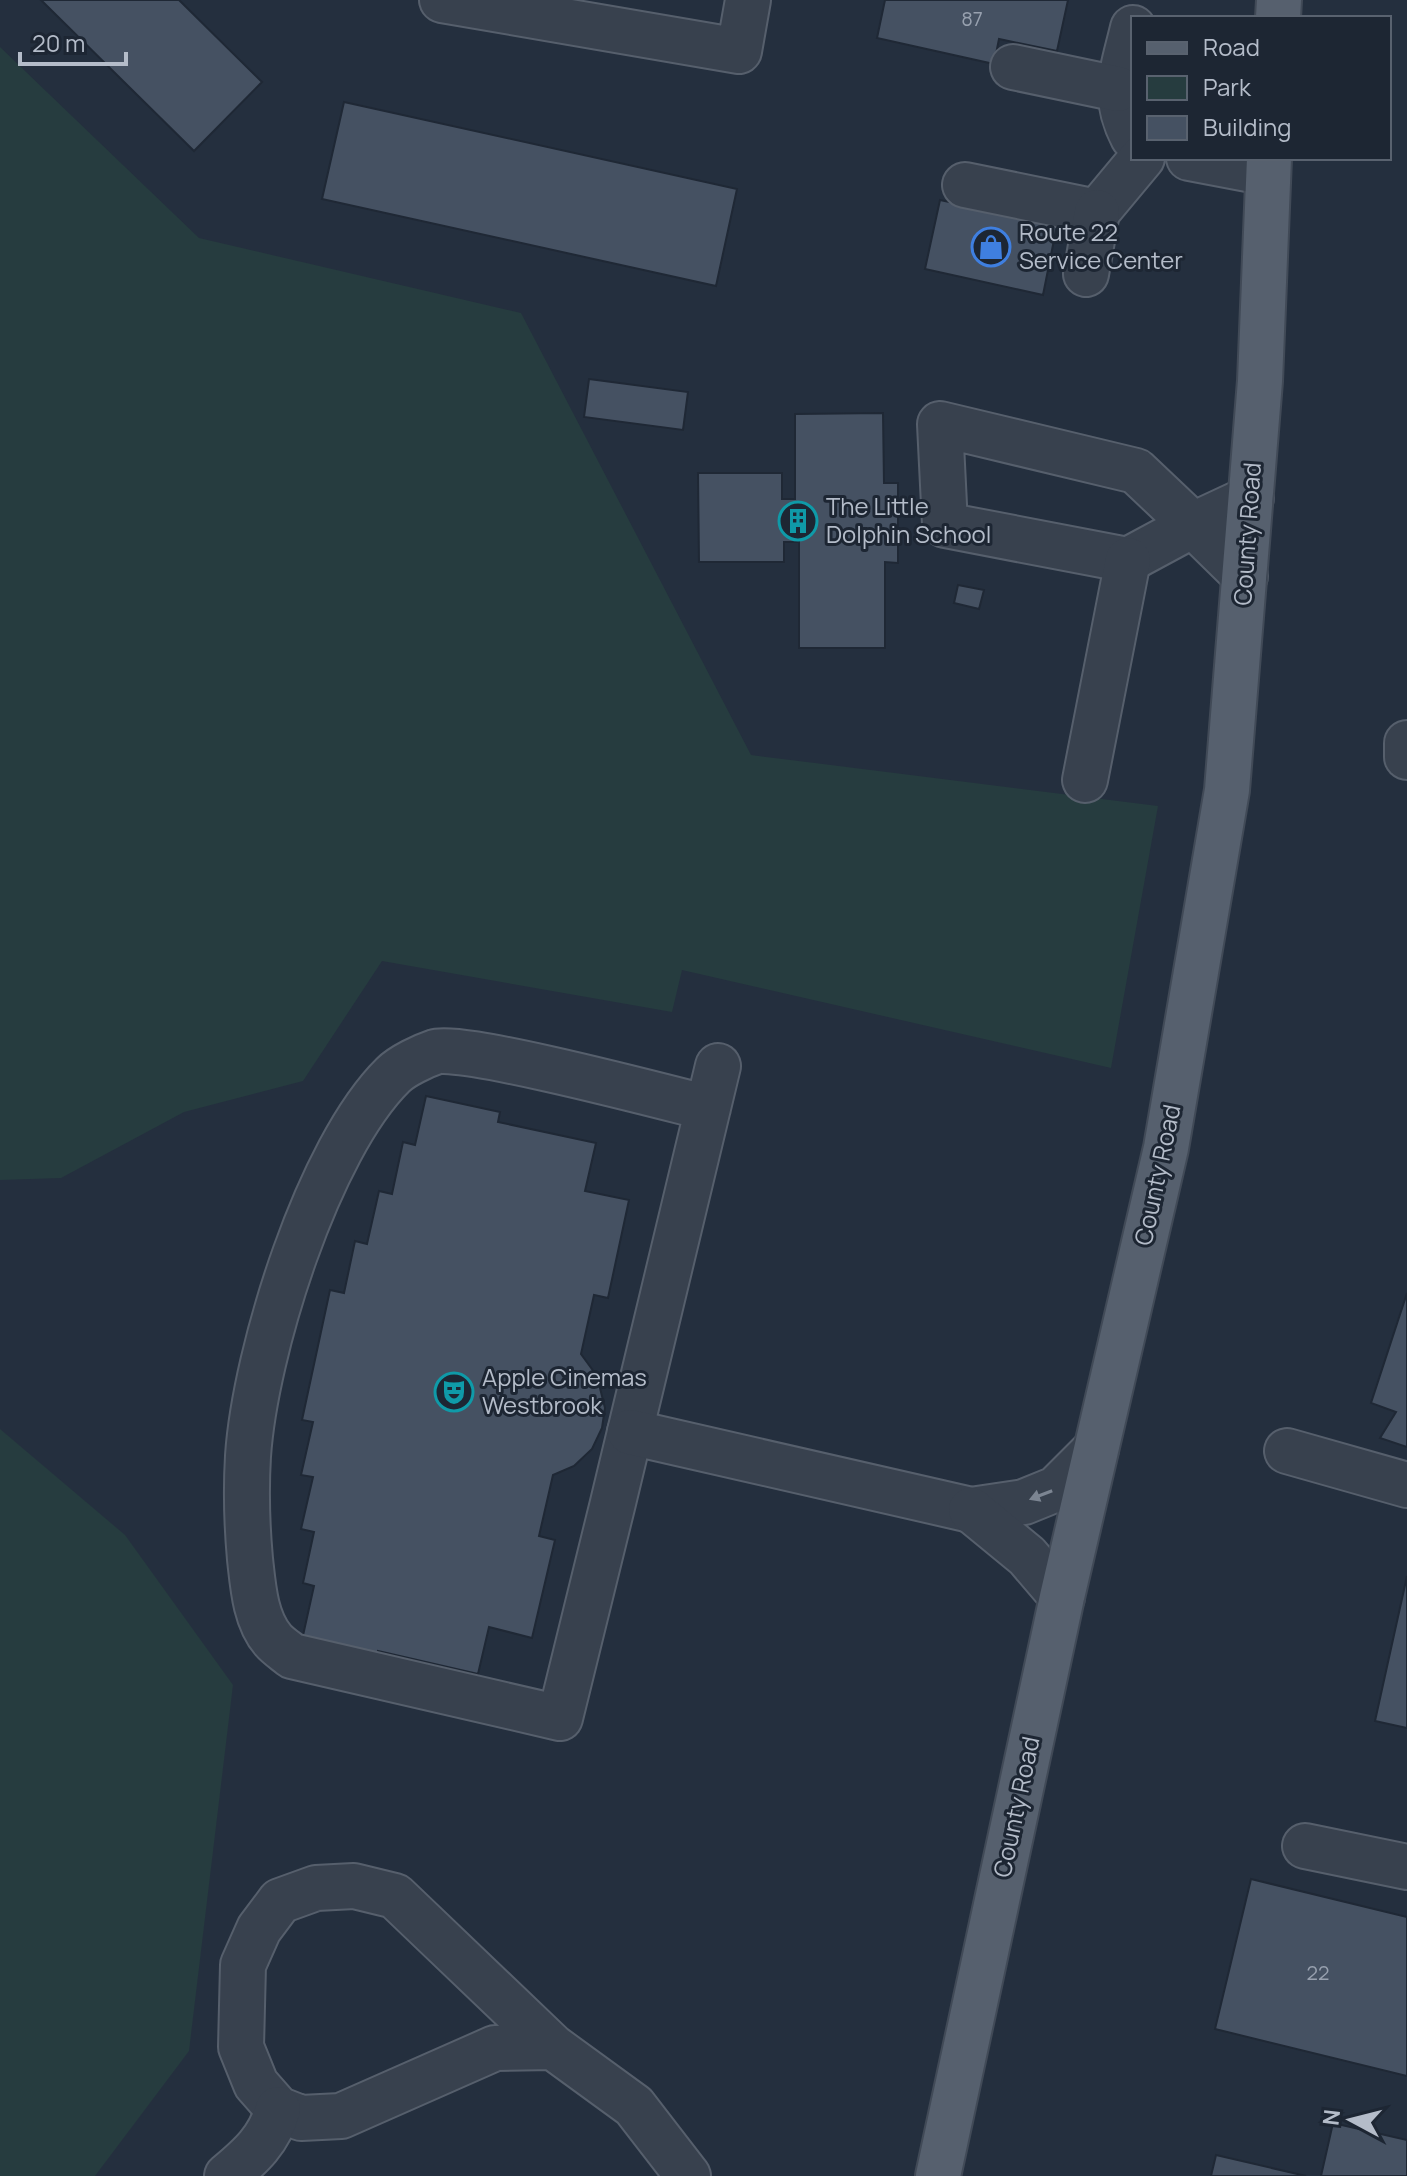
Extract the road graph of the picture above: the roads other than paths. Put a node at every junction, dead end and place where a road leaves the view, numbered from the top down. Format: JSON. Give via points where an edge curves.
{"nodes":[{"id":1,"x":442,"y":0,"type":"edge"},
{"id":2,"x":748,"y":0,"type":"edge"},
{"id":3,"x":1131,"y":36,"type":"edge"},
{"id":4,"x":1013,"y":67,"type":"dead end"},
{"id":5,"x":1118,"y":89,"type":"junction"},
{"id":6,"x":1131,"y":133,"type":"edge"},
{"id":7,"x":1140,"y":160,"type":"edge"},
{"id":8,"x":1209,"y":160,"type":"edge"},
{"id":9,"x":1268,"y":166,"type":"edge"},
{"id":10,"x":965,"y":185,"type":"dead end"},
{"id":11,"x":1097,"y":212,"type":"junction"},
{"id":12,"x":1086,"y":274,"type":"dead end"},
{"id":13,"x":1251,"y":498,"type":"junction"},
{"id":14,"x":1193,"y":525,"type":"junction"},
{"id":15,"x":1128,"y":560,"type":"junction"},
{"id":16,"x":1245,"y":576,"type":"junction"},
{"id":17,"x":1407,"y":743,"type":"edge"},
{"id":18,"x":1407,"y":757,"type":"edge"},
{"id":19,"x":1085,"y":780,"type":"dead end"},
{"id":20,"x":630,"y":1432,"type":"junction"},
{"id":21,"x":1096,"y":1449,"type":"junction"},
{"id":22,"x":1287,"y":1451,"type":"dead end"},
{"id":23,"x":1407,"y":1485,"type":"edge"},
{"id":24,"x":971,"y":1510,"type":"junction"},
{"id":25,"x":1062,"y":1597,"type":"junction"},
{"id":26,"x":1305,"y":1846,"type":"dead end"},
{"id":27,"x":1407,"y":1867,"type":"edge"},
{"id":28,"x":553,"y":2047,"type":"junction"},
{"id":29,"x":278,"y":2109,"type":"junction"},
{"id":30,"x":227,"y":2176,"type":"edge"},
{"id":31,"x":688,"y":2176,"type":"edge"},
{"id":32,"x":938,"y":2176,"type":"edge"}],
"edges":[{"from":1,"to":2,"type":"lane","via":[[739,51]]},
{"from":3,"to":5,"type":"lane"},
{"from":4,"to":5,"type":"lane"},
{"from":5,"to":6,"type":"lane","via":[[1120,113]]},
{"from":7,"to":11,"type":"lane"},
{"from":8,"to":9,"type":"lane"},
{"from":9,"to":13,"type":"main road","name":"County Road"},
{"from":10,"to":11,"type":"lane"},
{"from":11,"to":12,"type":"lane"},
{"from":13,"to":14,"type":"lane"},
{"from":13,"to":16,"type":"main road","name":"County Road"},
{"from":14,"to":15,"type":"lane"},
{"from":14,"to":15,"type":"lane","via":[[1136,471],[940,424],[945,525]]},
{"from":14,"to":16,"type":"lane"},
{"from":15,"to":19,"type":"lane"},
{"from":16,"to":21,"type":"main road","name":"County Road","via":[[1227,790],[1166,1148]]},
{"from":17,"to":18,"type":"lane"},
{"from":20,"to":20,"type":"lane","via":[[713,1087],[438,1050],[394,1073],[361,1115],[317,1199],[284,1280],[265,1359],[248,1455],[248,1540],[255,1601],[272,1639],[292,1656],[560,1718]]},
{"from":20,"to":24,"type":"lane"},
{"from":21,"to":24,"type":"lane","one_way":true,"via":[[1056,1489],[1024,1502]]},
{"from":21,"to":25,"type":"main road","name":"County Road"},
{"from":22,"to":23,"type":"lane"},
{"from":24,"to":25,"type":"lane","via":[[1027,1556]]},
{"from":25,"to":32,"type":"main road","name":"County Road"},
{"from":26,"to":27,"type":"lane"},
{"from":28,"to":29,"type":"lane","via":[[495,2048],[341,2116],[301,2118]]},
{"from":28,"to":29,"type":"lane","via":[[395,1896],[354,1886],[316,1888],[280,1901],[259,1929],[243,1965],[241,2047],[256,2084]]},
{"from":28,"to":31,"type":"lane","via":[[634,2106]]},
{"from":29,"to":30,"type":"lane","via":[[258,2150]]}]}
